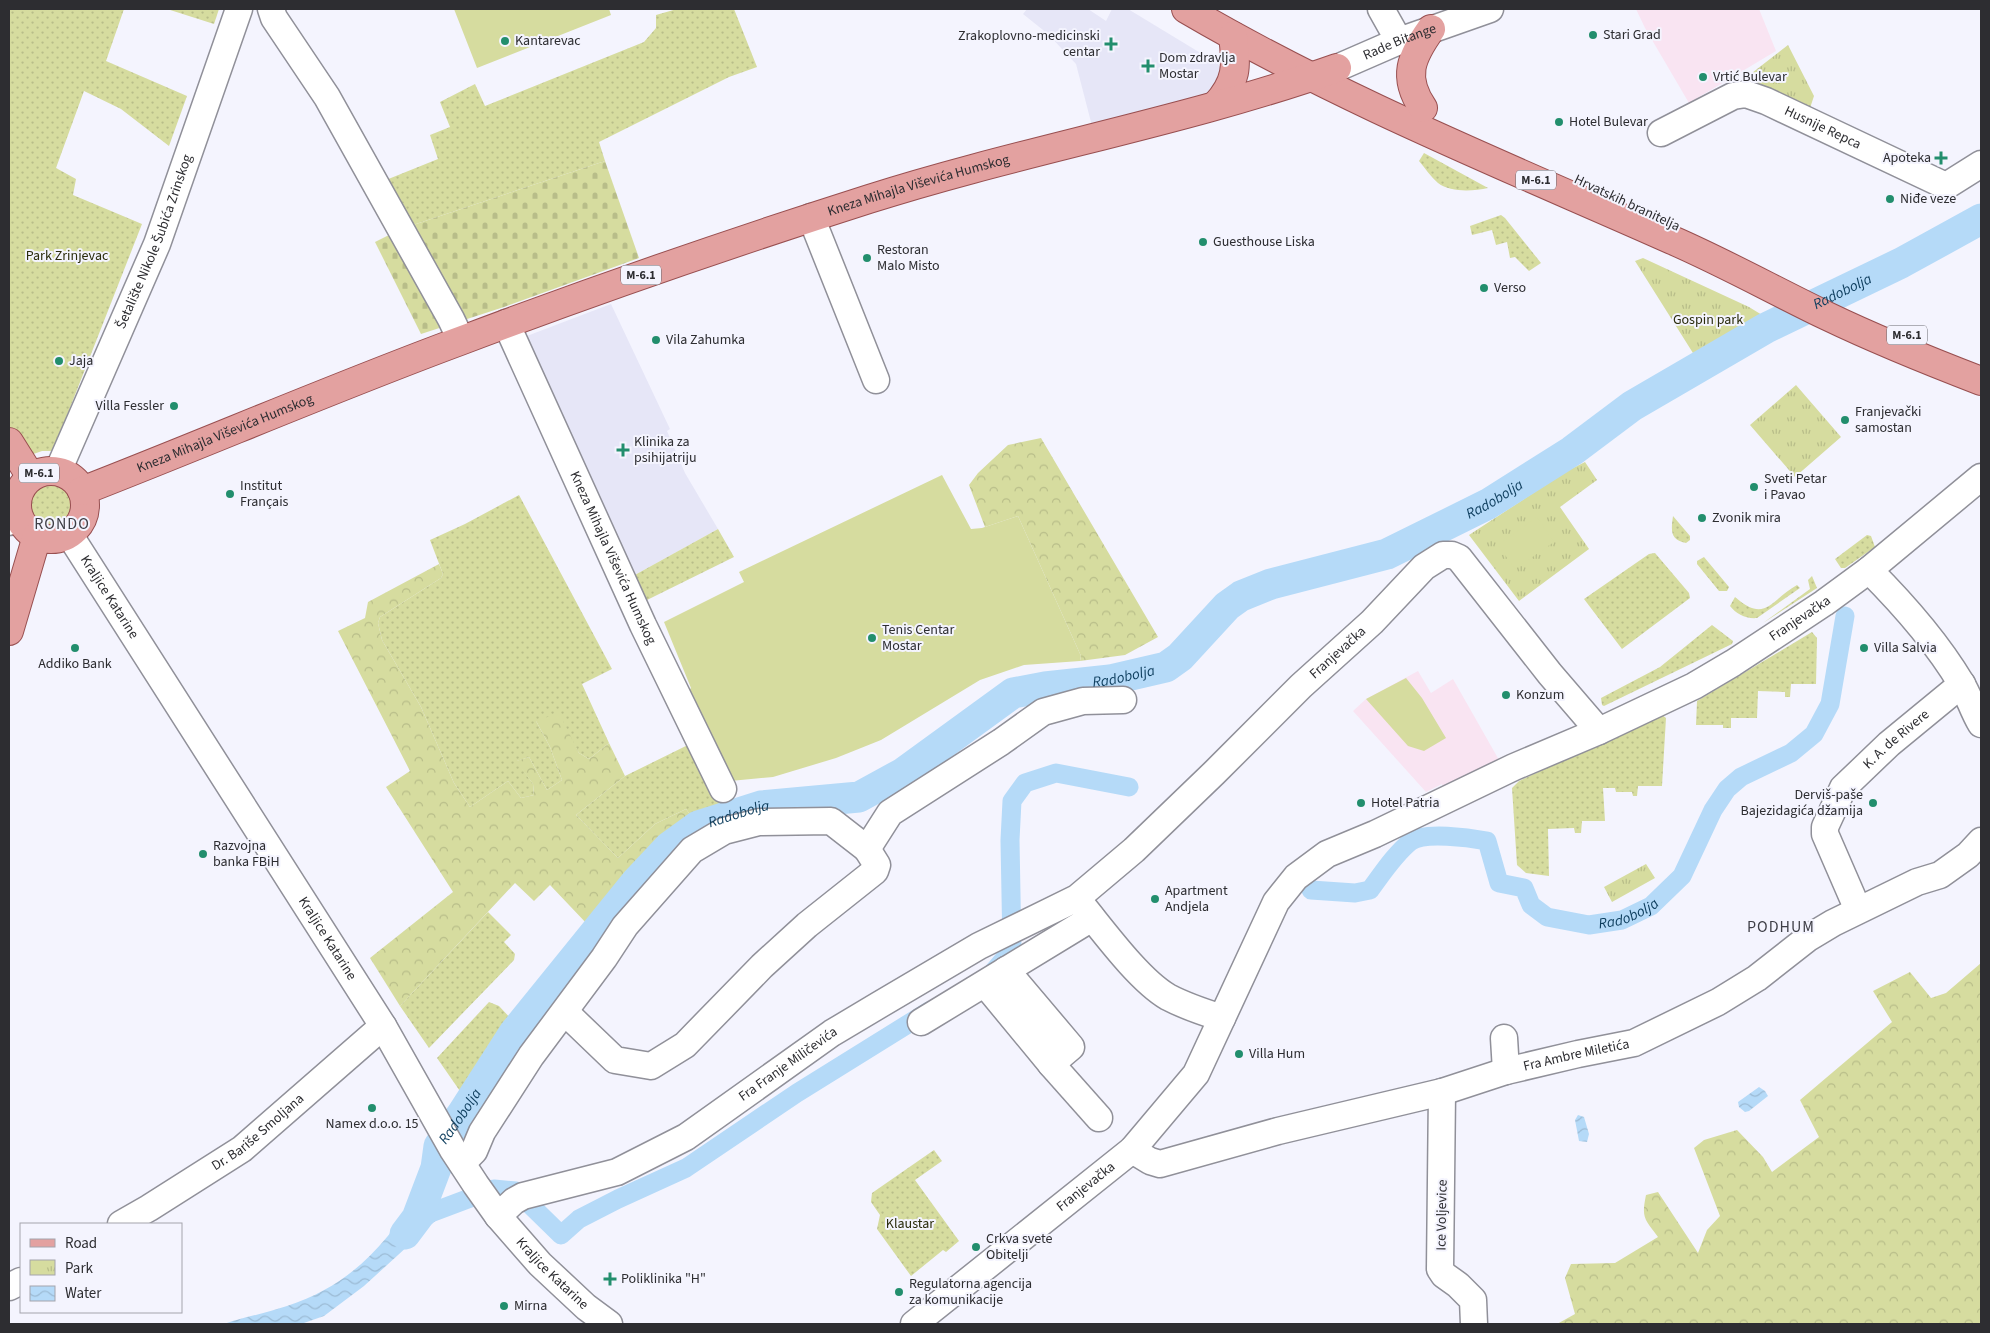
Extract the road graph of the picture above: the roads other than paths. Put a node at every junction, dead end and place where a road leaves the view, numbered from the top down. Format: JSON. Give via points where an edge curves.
{"nodes":[{"id":1,"x":239,"y":9,"type":"edge"},
{"id":2,"x":271,"y":9,"type":"edge"},
{"id":3,"x":1186,"y":9,"type":"edge"},
{"id":4,"x":1221,"y":9,"type":"edge"},
{"id":5,"x":1381,"y":9,"type":"edge"},
{"id":6,"x":1490,"y":9,"type":"edge"},
{"id":7,"x":1431,"y":29,"type":"junction"},
{"id":8,"x":1232,"y":36,"type":"junction"},
{"id":9,"x":1399,"y":41,"type":"junction"},
{"id":10,"x":1337,"y":68,"type":"junction"},
{"id":11,"x":1311,"y":77,"type":"junction"},
{"id":12,"x":1216,"y":105,"type":"junction"},
{"id":13,"x":1422,"y":108,"type":"junction"},
{"id":14,"x":1661,"y":133,"type":"dead end"},
{"id":15,"x":1981,"y":164,"type":"edge"},
{"id":16,"x":812,"y":217,"type":"junction"},
{"id":17,"x":1766,"y":276,"type":"junction"},
{"id":18,"x":1830,"y":308,"type":"junction"},
{"id":19,"x":506,"y":324,"type":"junction"},
{"id":20,"x":461,"y":340,"type":"junction"},
{"id":21,"x":1981,"y":366,"type":"edge"},
{"id":22,"x":876,"y":380,"type":"dead end"},
{"id":23,"x":1981,"y":381,"type":"edge"},
{"id":24,"x":9,"y":442,"type":"edge"},
{"id":25,"x":58,"y":471,"type":"junction"},
{"id":26,"x":31,"y":477,"type":"junction"},
{"id":27,"x":1981,"y":477,"type":"edge"},
{"id":28,"x":82,"y":492,"type":"junction"},
{"id":29,"x":13,"y":518,"type":"edge"},
{"id":30,"x":69,"y":534,"type":"junction"},
{"id":31,"x":37,"y":536,"type":"junction"},
{"id":32,"x":1869,"y":570,"type":"junction"},
{"id":33,"x":9,"y":631,"type":"edge"},
{"id":34,"x":1962,"y":684,"type":"junction"},
{"id":35,"x":1123,"y":700,"type":"dead end"},
{"id":36,"x":1981,"y":724,"type":"edge"},
{"id":37,"x":1599,"y":731,"type":"junction"},
{"id":38,"x":723,"y":788,"type":"dead end"},
{"id":39,"x":1981,"y":841,"type":"edge"},
{"id":40,"x":867,"y":849,"type":"junction"},
{"id":41,"x":1084,"y":908,"type":"junction"},
{"id":42,"x":1858,"y":910,"type":"junction"},
{"id":43,"x":996,"y":977,"type":"junction"},
{"id":44,"x":564,"y":1012,"type":"junction"},
{"id":45,"x":1222,"y":1018,"type":"junction"},
{"id":46,"x":920,"y":1022,"type":"dead end"},
{"id":47,"x":383,"y":1026,"type":"junction"},
{"id":48,"x":1504,"y":1038,"type":"dead end"},
{"id":49,"x":1506,"y":1070,"type":"junction"},
{"id":50,"x":1442,"y":1092,"type":"junction"},
{"id":51,"x":1099,"y":1118,"type":"dead end"},
{"id":52,"x":1132,"y":1150,"type":"junction"},
{"id":53,"x":457,"y":1157,"type":"junction"},
{"id":54,"x":502,"y":1209,"type":"junction"},
{"id":55,"x":123,"y":1223,"type":"edge"},
{"id":56,"x":609,"y":1324,"type":"edge"},
{"id":57,"x":914,"y":1324,"type":"edge"},
{"id":58,"x":1474,"y":1324,"type":"edge"}],
"edges":[{"from":1,"to":25,"type":"street","name":"Šetalište Nikole Šubića Zrinskog","via":[[157,244]]},
{"from":2,"to":20,"type":"street","via":[[327,97]]},
{"from":3,"to":8,"type":"main road"},
{"from":4,"to":10,"type":"main road","name":"Hrvatskih branitelja"},
{"from":5,"to":9,"type":"street"},
{"from":6,"to":7,"type":"street","name":"Rade Bitange"},
{"from":7,"to":9,"type":"street","name":"Rade Bitange"},
{"from":7,"to":13,"type":"main road","via":[[1413,59],[1410,75],[1412,90]]},
{"from":8,"to":11,"type":"main road"},
{"from":8,"to":12,"type":"main road","via":[[1236,60],[1233,78],[1226,94]]},
{"from":9,"to":10,"type":"street","name":"Rade Bitange"},
{"from":10,"to":11,"type":"main road","name":"Kneza Mihajla Viševića Humskog","number":"M-6.1"},
{"from":10,"to":13,"type":"main road","name":"Hrvatskih branitelja","number":"M-6.1"},
{"from":11,"to":12,"type":"main road","name":"Kneza Mihajla Viševića Humskog","number":"M-6.1"},
{"from":11,"to":17,"type":"main road","number":"M-6.1","via":[[1525,176],[1705,254]]},
{"from":12,"to":16,"type":"main road","name":"Kneza Mihajla Viševića Humskog","number":"M-6.1","via":[[953,174]]},
{"from":13,"to":17,"type":"main road","name":"Hrvatskih branitelja","number":"M-6.1"},
{"from":14,"to":15,"type":"street","name":"Husnije Repca","via":[[1733,96],[1746,94],[1946,186]]},
{"from":16,"to":19,"type":"main road","name":"Kneza Mihajla Viševića Humskog","number":"M-6.1"},
{"from":16,"to":22,"type":"street"},
{"from":17,"to":18,"type":"main road","number":"M-6.1"},
{"from":18,"to":21,"type":"main road","number":"M-6.1"},
{"from":18,"to":23,"type":"main road","number":"M-6.1","via":[[1904,350]]},
{"from":19,"to":20,"type":"main road","name":"Kneza Mihajla Viševića Humskog","number":"M-6.1"},
{"from":19,"to":38,"type":"street","name":"Kneza Mihajla Viševića Humskog","via":[[643,625]]},
{"from":20,"to":28,"type":"main road","name":"Kneza Mihajla Viševića Humskog","number":"M-6.1"},
{"from":24,"to":26,"type":"main road"},
{"from":25,"to":26,"type":"main road","number":"M-6.1"},
{"from":25,"to":28,"type":"main road","number":"M-6.1","via":[[73,478]]},
{"from":26,"to":29,"type":"main road","number":"M-6.1","via":[[20,490]]},
{"from":27,"to":32,"type":"street","name":"Franjevačka"},
{"from":28,"to":30,"type":"main road","via":[[84,515]]},
{"from":29,"to":31,"type":"main road","number":"M-6.1"},
{"from":30,"to":31,"type":"main road","via":[[50,539]]},
{"from":30,"to":47,"type":"street","name":"Kraljice Katarine"},
{"from":31,"to":33,"type":"main road"},
{"from":32,"to":34,"type":"street","via":[[1938,647]]},
{"from":32,"to":37,"type":"street","name":"Franjevačka","via":[[1733,663],[1694,686]]},
{"from":34,"to":36,"type":"street"},
{"from":34,"to":42,"type":"street","name":"K. A. de Rivere","via":[[1895,738],[1843,788],[1825,827],[1825,834]]},
{"from":35,"to":40,"type":"street","via":[[1082,701],[1043,712],[890,813]]},
{"from":37,"to":41,"type":"street","name":"Franjevačka","via":[[1459,558],[1443,555],[1424,567],[1372,622],[1267,719],[1134,850]]},
{"from":37,"to":45,"type":"street","name":"Franjevačka","via":[[1327,854],[1296,877],[1276,902]]},
{"from":39,"to":42,"type":"street","name":"Fra Ambre Miletića","via":[[1940,875],[1917,882]]},
{"from":40,"to":44,"type":"street","via":[[831,821],[759,822],[724,831],[692,850],[650,896]]},
{"from":40,"to":44,"type":"street","via":[[877,865],[875,871],[807,925],[685,1045],[650,1066],[615,1060]]},
{"from":41,"to":43,"type":"street","name":"Franjevačka"},
{"from":41,"to":45,"type":"street","via":[[1146,979],[1166,996]]},
{"from":41,"to":54,"type":"street","name":"Fra Franje Miličevića","via":[[1011,930],[979,946],[832,1034],[686,1138],[617,1172],[539,1193]]},
{"from":42,"to":49,"type":"street","name":"Fra Ambre Miletića","via":[[1808,938],[1757,978],[1718,1002],[1656,1034],[1634,1043]]},
{"from":43,"to":46,"type":"street","name":"Franjevačka"},
{"from":43,"to":51,"type":"street","via":[[1071,1047],[1051,1064]]},
{"from":44,"to":53,"type":"street","via":[[531,1056],[482,1132],[474,1151]]},
{"from":45,"to":52,"type":"street","name":"Franjevačka","via":[[1196,1074]]},
{"from":47,"to":53,"type":"street","name":"Kraljice Katarine"},
{"from":47,"to":55,"type":"street","name":"Dr. Bariše Smoljana","via":[[242,1148]]},
{"from":48,"to":49,"type":"street"},
{"from":49,"to":50,"type":"street","name":"Fra Ambre Miletića"},
{"from":50,"to":52,"type":"street","name":"Fra Ambre Miletića","via":[[1278,1131],[1160,1164]]},
{"from":50,"to":58,"type":"street","name":"Ice Voljevice","via":[[1440,1268],[1473,1300]]},
{"from":52,"to":57,"type":"street","name":"Franjevačka"},
{"from":53,"to":54,"type":"street","name":"Kraljice Katarine","via":[[476,1185]]},
{"from":54,"to":56,"type":"street","name":"Kraljice Katarine","via":[[540,1264]]}]}
